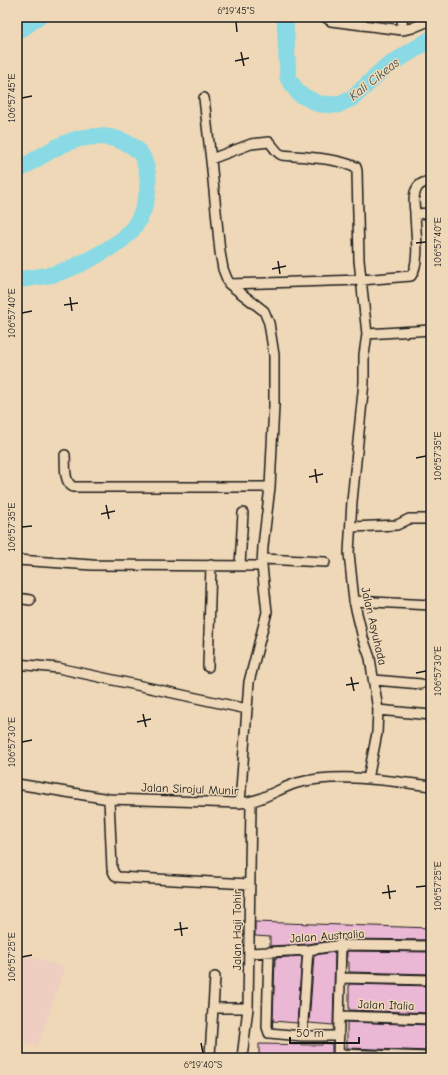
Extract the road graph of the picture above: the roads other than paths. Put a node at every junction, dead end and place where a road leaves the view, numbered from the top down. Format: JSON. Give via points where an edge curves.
{"nodes":[{"id":1,"x":325,"y":17,"type":"edge"},
{"id":2,"x":403,"y":17,"type":"edge"},
{"id":3,"x":349,"y":20,"type":"edge"},
{"id":4,"x":431,"y":20,"type":"edge"},
{"id":5,"x":401,"y":30,"type":"junction"},
{"id":6,"x":204,"y":98,"type":"dead end"},
{"id":7,"x":211,"y":159,"type":"junction"},
{"id":8,"x":431,"y":181,"type":"edge"},
{"id":9,"x":431,"y":213,"type":"edge"},
{"id":10,"x":415,"y":214,"type":"junction"},
{"id":11,"x":361,"y":280,"type":"junction"},
{"id":12,"x":229,"y":284,"type":"junction"},
{"id":13,"x":431,"y":330,"type":"edge"},
{"id":14,"x":367,"y":334,"type":"junction"},
{"id":15,"x":65,"y":455,"type":"dead end"},
{"id":16,"x":270,"y":487,"type":"junction"},
{"id":17,"x":243,"y":513,"type":"dead end"},
{"id":18,"x":431,"y":519,"type":"edge"},
{"id":19,"x":352,"y":527,"type":"junction"},
{"id":20,"x":17,"y":560,"type":"edge"},
{"id":21,"x":262,"y":562,"type":"junction"},
{"id":22,"x":325,"y":562,"type":"dead end"},
{"id":23,"x":211,"y":565,"type":"junction"},
{"id":24,"x":240,"y":565,"type":"junction"},
{"id":25,"x":17,"y":598,"type":"edge"},
{"id":26,"x":30,"y":600,"type":"dead end"},
{"id":27,"x":354,"y":601,"type":"junction"},
{"id":28,"x":431,"y":605,"type":"edge"},
{"id":29,"x":17,"y":664,"type":"edge"},
{"id":30,"x":208,"y":667,"type":"dead end"},
{"id":31,"x":374,"y":680,"type":"junction"},
{"id":32,"x":421,"y":684,"type":"dead end"},
{"id":33,"x":247,"y":709,"type":"junction"},
{"id":34,"x":378,"y":710,"type":"junction"},
{"id":35,"x":431,"y":715,"type":"edge"},
{"id":36,"x":368,"y":779,"type":"junction"},
{"id":37,"x":17,"y":784,"type":"edge"},
{"id":38,"x":431,"y":786,"type":"edge"},
{"id":39,"x":109,"y":799,"type":"junction"},
{"id":40,"x":240,"y":803,"type":"junction"},
{"id":41,"x":251,"y":803,"type":"junction"},
{"id":42,"x":249,"y":884,"type":"junction"},
{"id":43,"x":341,"y":945,"type":"junction"},
{"id":44,"x":431,"y":946,"type":"edge"},
{"id":45,"x":308,"y":950,"type":"junction"},
{"id":46,"x":269,"y":952,"type":"junction"},
{"id":47,"x":249,"y":953,"type":"junction"},
{"id":48,"x":215,"y":977,"type":"dead end"},
{"id":49,"x":341,"y":978,"type":"junction"},
{"id":50,"x":431,"y":980,"type":"edge"},
{"id":51,"x":213,"y":1008,"type":"junction"},
{"id":52,"x":248,"y":1008,"type":"junction"},
{"id":53,"x":340,"y":1016,"type":"junction"},
{"id":54,"x":431,"y":1018,"type":"edge"},
{"id":55,"x":302,"y":1036,"type":"junction"},
{"id":56,"x":339,"y":1036,"type":"junction"},
{"id":57,"x":210,"y":1055,"type":"dead end"},
{"id":58,"x":338,"y":1056,"type":"edge"},
{"id":59,"x":431,"y":1057,"type":"edge"},
{"id":60,"x":242,"y":1058,"type":"edge"}],
"edges":[{"from":1,"to":3,"type":"street","via":[[330,21]]},
{"from":2,"to":5,"type":"street"},
{"from":3,"to":5,"type":"street"},
{"from":4,"to":5,"type":"street"},
{"from":6,"to":7,"type":"street"},
{"from":7,"to":11,"type":"street","name":"Jalan Asyuhada","via":[[251,144],[269,142],[277,153],[282,155],[338,161],[356,167]]},
{"from":7,"to":12,"type":"street","via":[[220,252]]},
{"from":8,"to":10,"type":"street","via":[[421,183],[416,190]]},
{"from":9,"to":10,"type":"street"},
{"from":10,"to":11,"type":"street","via":[[415,267],[411,276]]},
{"from":11,"to":12,"type":"street"},
{"from":11,"to":14,"type":"street","name":"Jalan Asyuhada"},
{"from":12,"to":16,"type":"street","via":[[264,311],[269,323],[274,355]]},
{"from":13,"to":14,"type":"street"},
{"from":14,"to":19,"type":"street","name":"Jalan Asyuhada","via":[[352,501]]},
{"from":15,"to":16,"type":"street","via":[[67,481],[73,487]]},
{"from":16,"to":21,"type":"street"},
{"from":17,"to":24,"type":"street"},
{"from":18,"to":19,"type":"street","via":[[409,519],[397,525]]},
{"from":19,"to":27,"type":"street","name":"Jalan Asyuhada","via":[[349,553]]},
{"from":20,"to":23,"type":"street","via":[[92,565]]},
{"from":21,"to":22,"type":"street"},
{"from":21,"to":24,"type":"street"},
{"from":21,"to":33,"type":"street","via":[[267,612],[249,682]]},
{"from":23,"to":24,"type":"street"},
{"from":23,"to":30,"type":"street"},
{"from":25,"to":26,"type":"street"},
{"from":27,"to":28,"type":"street"},
{"from":27,"to":31,"type":"street","name":"Jalan Asyuhada"},
{"from":29,"to":33,"type":"street","via":[[58,668]]},
{"from":31,"to":32,"type":"street"},
{"from":31,"to":34,"type":"street","name":"Jalan Asyuhada"},
{"from":33,"to":40,"type":"street"},
{"from":34,"to":35,"type":"street"},
{"from":34,"to":36,"type":"street","name":"Jalan Asyuhada","via":[[377,733]]},
{"from":36,"to":38,"type":"street","name":"Jalan Sirojul Munir"},
{"from":36,"to":41,"type":"street","name":"Jalan Sirojul Munir","via":[[326,778],[297,784]]},
{"from":37,"to":39,"type":"street","name":"Jalan Sirojul Munir"},
{"from":39,"to":40,"type":"street","name":"Jalan Sirojul Munir"},
{"from":39,"to":42,"type":"street","via":[[112,869],[118,878]]},
{"from":40,"to":41,"type":"street","name":"Jalan Sirojul Munir"},
{"from":41,"to":42,"type":"street","name":"Jalan Haji Tohir"},
{"from":42,"to":47,"type":"street","name":"Jalan Haji Tohir"},
{"from":43,"to":44,"type":"street","name":"Jalan Australia"},
{"from":43,"to":45,"type":"street","name":"Jalan Australia"},
{"from":43,"to":49,"type":"street"},
{"from":45,"to":46,"type":"street","name":"Jalan Australia"},
{"from":45,"to":55,"type":"street"},
{"from":46,"to":47,"type":"street","name":"Jalan Australia"},
{"from":46,"to":55,"type":"street","via":[[269,1033]]},
{"from":47,"to":52,"type":"street","name":"Jalan Haji Tohir"},
{"from":48,"to":51,"type":"street"},
{"from":49,"to":50,"type":"street"},
{"from":49,"to":53,"type":"street"},
{"from":51,"to":52,"type":"street"},
{"from":51,"to":57,"type":"street"},
{"from":52,"to":60,"type":"street","name":"Jalan Haji Tohir"},
{"from":53,"to":54,"type":"street","name":"Jalan Italia"},
{"from":53,"to":56,"type":"street"},
{"from":55,"to":56,"type":"street"},
{"from":56,"to":58,"type":"street"},
{"from":58,"to":59,"type":"street"}]}
